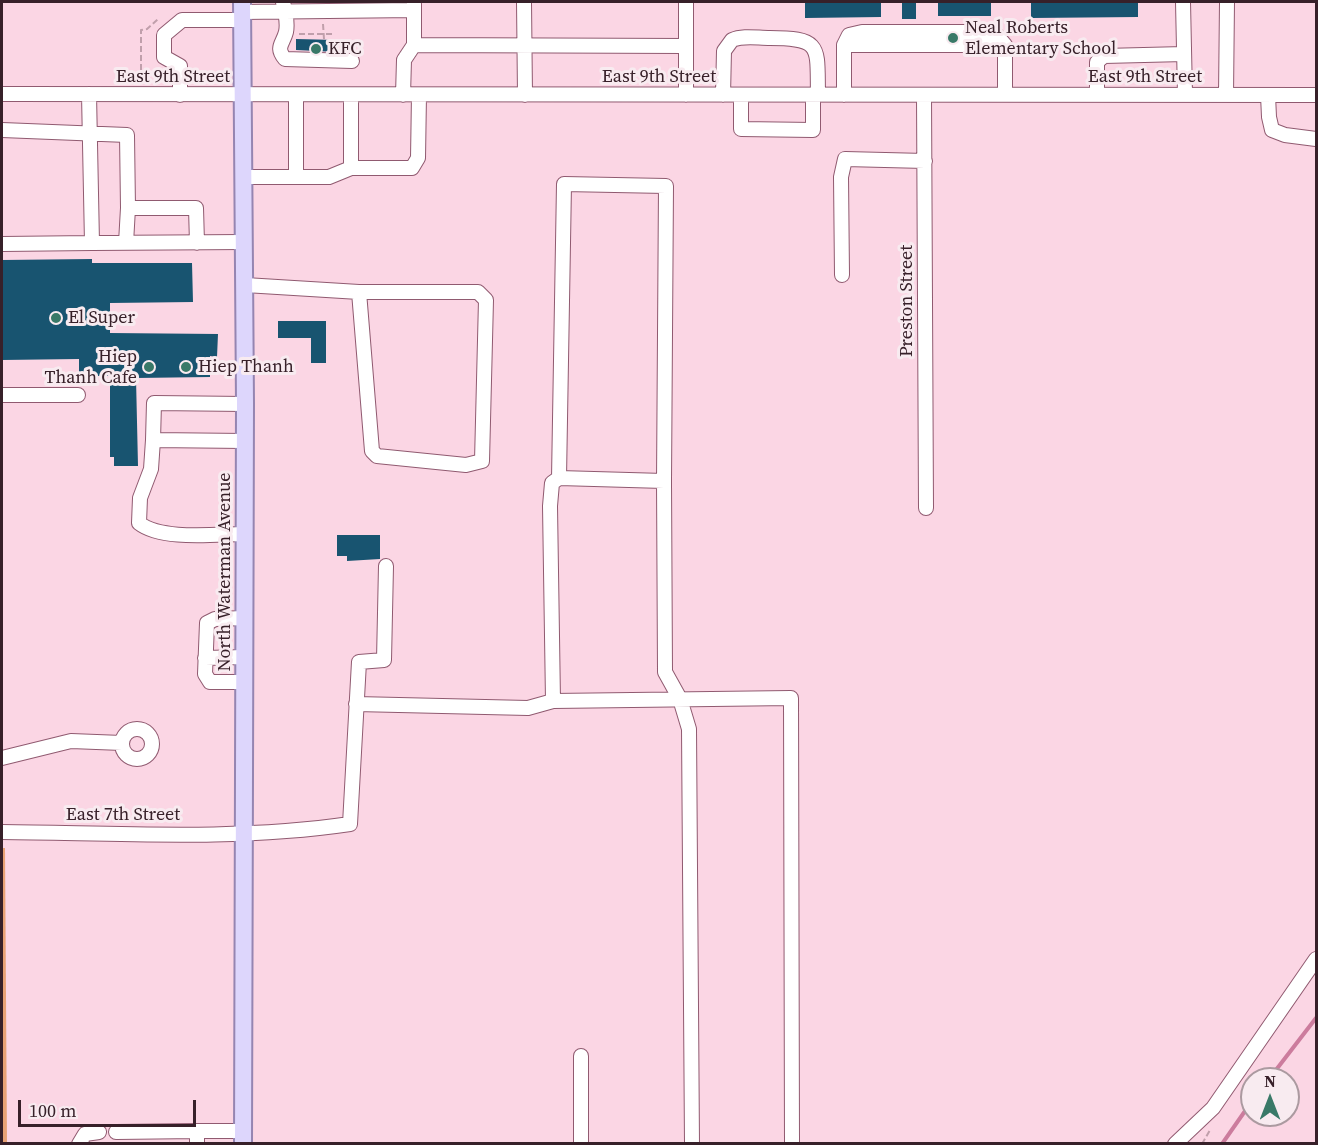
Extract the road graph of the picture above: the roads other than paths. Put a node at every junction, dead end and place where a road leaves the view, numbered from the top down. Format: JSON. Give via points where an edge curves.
{"nodes":[{"id":1,"x":524,"y":2,"type":"edge"},
{"id":2,"x":686,"y":2,"type":"edge"},
{"id":3,"x":1183,"y":2,"type":"edge"},
{"id":4,"x":1227,"y":2,"type":"edge"},
{"id":5,"x":352,"y":6,"type":"edge"},
{"id":6,"x":414,"y":6,"type":"edge"},
{"id":7,"x":284,"y":7,"type":"edge"},
{"id":8,"x":242,"y":11,"type":"edge"},
{"id":9,"x":414,"y":45,"type":"junction"},
{"id":10,"x":524,"y":45,"type":"junction"},
{"id":11,"x":686,"y":46,"type":"junction"},
{"id":12,"x":1184,"y":54,"type":"junction"},
{"id":13,"x":352,"y":61,"type":"dead end"},
{"id":14,"x":2,"y":93,"type":"edge"},
{"id":15,"x":89,"y":94,"type":"junction"},
{"id":16,"x":180,"y":95,"type":"junction"},
{"id":17,"x":243,"y":95,"type":"junction"},
{"id":18,"x":296,"y":95,"type":"junction"},
{"id":19,"x":351,"y":95,"type":"junction"},
{"id":20,"x":403,"y":95,"type":"junction"},
{"id":21,"x":419,"y":95,"type":"junction"},
{"id":22,"x":525,"y":95,"type":"junction"},
{"id":23,"x":686,"y":95,"type":"junction"},
{"id":24,"x":723,"y":95,"type":"junction"},
{"id":25,"x":741,"y":95,"type":"junction"},
{"id":26,"x":815,"y":95,"type":"junction"},
{"id":27,"x":844,"y":95,"type":"junction"},
{"id":28,"x":924,"y":95,"type":"junction"},
{"id":29,"x":1005,"y":95,"type":"junction"},
{"id":30,"x":1097,"y":95,"type":"junction"},
{"id":31,"x":1185,"y":95,"type":"junction"},
{"id":32,"x":1226,"y":95,"type":"junction"},
{"id":33,"x":1268,"y":95,"type":"junction"},
{"id":34,"x":1317,"y":95,"type":"edge"},
{"id":35,"x":2,"y":130,"type":"edge"},
{"id":36,"x":90,"y":133,"type":"junction"},
{"id":37,"x":1317,"y":139,"type":"edge"},
{"id":38,"x":925,"y":161,"type":"junction"},
{"id":39,"x":351,"y":168,"type":"junction"},
{"id":40,"x":244,"y":177,"type":"junction"},
{"id":41,"x":296,"y":177,"type":"junction"},
{"id":42,"x":128,"y":208,"type":"junction"},
{"id":43,"x":244,"y":242,"type":"junction"},
{"id":44,"x":2,"y":243,"type":"edge"},
{"id":45,"x":92,"y":243,"type":"junction"},
{"id":46,"x":126,"y":243,"type":"junction"},
{"id":47,"x":197,"y":243,"type":"junction"},
{"id":48,"x":842,"y":275,"type":"dead end"},
{"id":49,"x":245,"y":285,"type":"junction"},
{"id":50,"x":359,"y":292,"type":"junction"},
{"id":51,"x":2,"y":395,"type":"edge"},
{"id":52,"x":78,"y":395,"type":"dead end"},
{"id":53,"x":245,"y":404,"type":"junction"},
{"id":54,"x":153,"y":440,"type":"junction"},
{"id":55,"x":245,"y":441,"type":"junction"},
{"id":56,"x":559,"y":478,"type":"junction"},
{"id":57,"x":664,"y":481,"type":"junction"},
{"id":58,"x":926,"y":508,"type":"dead end"},
{"id":59,"x":245,"y":534,"type":"junction"},
{"id":60,"x":386,"y":566,"type":"dead end"},
{"id":61,"x":245,"y":618,"type":"junction"},
{"id":62,"x":245,"y":657,"type":"junction"},
{"id":63,"x":205,"y":658,"type":"junction"},
{"id":64,"x":245,"y":682,"type":"junction"},
{"id":65,"x":680,"y":699,"type":"junction"},
{"id":66,"x":553,"y":700,"type":"junction"},
{"id":67,"x":356,"y":704,"type":"junction"},
{"id":68,"x":122,"y":743,"type":"dead end"},
{"id":69,"x":2,"y":758,"type":"edge"},
{"id":70,"x":2,"y":832,"type":"edge"},
{"id":71,"x":244,"y":834,"type":"junction"},
{"id":72,"x":1317,"y":959,"type":"edge"},
{"id":73,"x":581,"y":1056,"type":"dead end"},
{"id":74,"x":99,"y":1132,"type":"dead end"},
{"id":75,"x":116,"y":1132,"type":"dead end"},
{"id":76,"x":197,"y":1137,"type":"edge"},
{"id":77,"x":243,"y":1137,"type":"edge"},
{"id":78,"x":79,"y":1143,"type":"edge"},
{"id":79,"x":580,"y":1143,"type":"edge"},
{"id":80,"x":692,"y":1143,"type":"edge"},
{"id":81,"x":792,"y":1143,"type":"edge"},
{"id":82,"x":1175,"y":1143,"type":"edge"}],
"edges":[{"from":1,"to":10,"type":"street"},
{"from":2,"to":11,"type":"street"},
{"from":3,"to":12,"type":"street"},
{"from":4,"to":32,"type":"street"},
{"from":5,"to":6,"type":"street"},
{"from":5,"to":7,"type":"street"},
{"from":6,"to":9,"type":"street"},
{"from":7,"to":8,"type":"street"},
{"from":7,"to":13,"type":"street","via":[[286,32],[279,45],[285,59]]},
{"from":8,"to":16,"type":"street","via":[[182,20],[164,35],[164,57],[180,66]]},
{"from":8,"to":17,"type":"main road","name":"North Waterman Avenue"},
{"from":9,"to":10,"type":"street"},
{"from":9,"to":20,"type":"street","via":[[404,60]]},
{"from":10,"to":11,"type":"street"},
{"from":10,"to":22,"type":"street"},
{"from":11,"to":23,"type":"street"},
{"from":12,"to":30,"type":"street","via":[[1104,56],[1097,62]]},
{"from":12,"to":31,"type":"street"},
{"from":14,"to":15,"type":"street","name":"East 9th Street"},
{"from":15,"to":16,"type":"street","name":"East 9th Street"},
{"from":15,"to":36,"type":"street"},
{"from":16,"to":17,"type":"street","name":"East 9th Street"},
{"from":17,"to":18,"type":"street","name":"East 9th Street"},
{"from":17,"to":40,"type":"main road","name":"North Waterman Avenue"},
{"from":18,"to":19,"type":"street","name":"East 9th Street"},
{"from":18,"to":41,"type":"street"},
{"from":19,"to":20,"type":"street","name":"East 9th Street"},
{"from":19,"to":39,"type":"street"},
{"from":20,"to":21,"type":"street","name":"East 9th Street"},
{"from":21,"to":22,"type":"street","name":"East 9th Street"},
{"from":21,"to":39,"type":"street","via":[[418,158],[412,168]]},
{"from":22,"to":23,"type":"street","name":"East 9th Street"},
{"from":23,"to":24,"type":"street","name":"East 9th Street"},
{"from":24,"to":25,"type":"street","name":"East 9th Street"},
{"from":24,"to":26,"type":"street","via":[[724,51],[732,40],[798,38],[810,43],[817,57]]},
{"from":25,"to":26,"type":"street","name":"East 9th Street"},
{"from":25,"to":26,"type":"street","via":[[741,129],[813,130]]},
{"from":26,"to":27,"type":"street","name":"East 9th Street"},
{"from":27,"to":28,"type":"street","name":"East 9th Street"},
{"from":27,"to":29,"type":"street","via":[[844,45],[1005,45]]},
{"from":28,"to":29,"type":"street","name":"East 9th Street"},
{"from":28,"to":38,"type":"street","name":"Preston Street"},
{"from":29,"to":30,"type":"street","name":"East 9th Street"},
{"from":30,"to":31,"type":"street","name":"East 9th Street"},
{"from":31,"to":32,"type":"street","name":"East 9th Street"},
{"from":32,"to":33,"type":"street","name":"East 9th Street"},
{"from":33,"to":34,"type":"street","name":"East 9th Street"},
{"from":33,"to":37,"type":"street","via":[[1272,130]]},
{"from":35,"to":36,"type":"street"},
{"from":36,"to":42,"type":"street","via":[[127,135]]},
{"from":36,"to":45,"type":"street"},
{"from":38,"to":48,"type":"street","via":[[845,159],[841,177]]},
{"from":38,"to":58,"type":"street","name":"Preston Street"},
{"from":39,"to":41,"type":"street","via":[[329,177]]},
{"from":40,"to":41,"type":"street"},
{"from":40,"to":43,"type":"main road","name":"North Waterman Avenue"},
{"from":42,"to":46,"type":"street"},
{"from":42,"to":47,"type":"street","via":[[196,208]]},
{"from":43,"to":47,"type":"street"},
{"from":43,"to":49,"type":"main road","name":"North Waterman Avenue"},
{"from":44,"to":45,"type":"street"},
{"from":45,"to":46,"type":"street"},
{"from":46,"to":47,"type":"street"},
{"from":49,"to":50,"type":"street"},
{"from":49,"to":53,"type":"main road","name":"North Waterman Avenue"},
{"from":50,"to":50,"type":"street","via":[[478,292],[486,300],[482,461],[466,465],[377,456],[372,451]]},
{"from":51,"to":52,"type":"street"},
{"from":53,"to":54,"type":"street","via":[[154,403]]},
{"from":53,"to":55,"type":"main road","name":"North Waterman Avenue"},
{"from":54,"to":55,"type":"street"},
{"from":54,"to":59,"type":"street","via":[[151,469],[140,498],[139,523],[149,530],[172,534]]},
{"from":55,"to":59,"type":"main road","name":"North Waterman Avenue"},
{"from":56,"to":57,"type":"street"},
{"from":56,"to":57,"type":"street","via":[[564,184],[666,186]]},
{"from":56,"to":66,"type":"street","via":[[552,483],[550,506]]},
{"from":57,"to":65,"type":"street","via":[[665,672]]},
{"from":59,"to":61,"type":"main road","name":"North Waterman Avenue"},
{"from":60,"to":67,"type":"street","via":[[384,660],[359,662]]},
{"from":61,"to":62,"type":"main road","name":"North Waterman Avenue"},
{"from":61,"to":63,"type":"street","via":[[207,623]]},
{"from":62,"to":63,"type":"street"},
{"from":62,"to":64,"type":"main road","name":"North Waterman Avenue"},
{"from":63,"to":64,"type":"street","via":[[205,674],[210,682]]},
{"from":64,"to":71,"type":"main road","name":"North Waterman Avenue"},
{"from":65,"to":66,"type":"street"},
{"from":65,"to":80,"type":"street","via":[[689,729]]},
{"from":65,"to":81,"type":"street","via":[[792,698]]},
{"from":66,"to":67,"type":"street","via":[[528,708]]},
{"from":67,"to":71,"type":"street","name":"East 7th Street","via":[[350,824]]},
{"from":68,"to":69,"type":"street","via":[[71,741]]},
{"from":70,"to":71,"type":"street","name":"East 7th Street"},
{"from":71,"to":77,"type":"main road","name":"North Waterman Avenue"},
{"from":72,"to":82,"type":"street","via":[[1213,1108]]},
{"from":73,"to":79,"type":"street"},
{"from":74,"to":78,"type":"street","via":[[85,1134]]},
{"from":75,"to":76,"type":"street"},
{"from":76,"to":77,"type":"street"}]}
